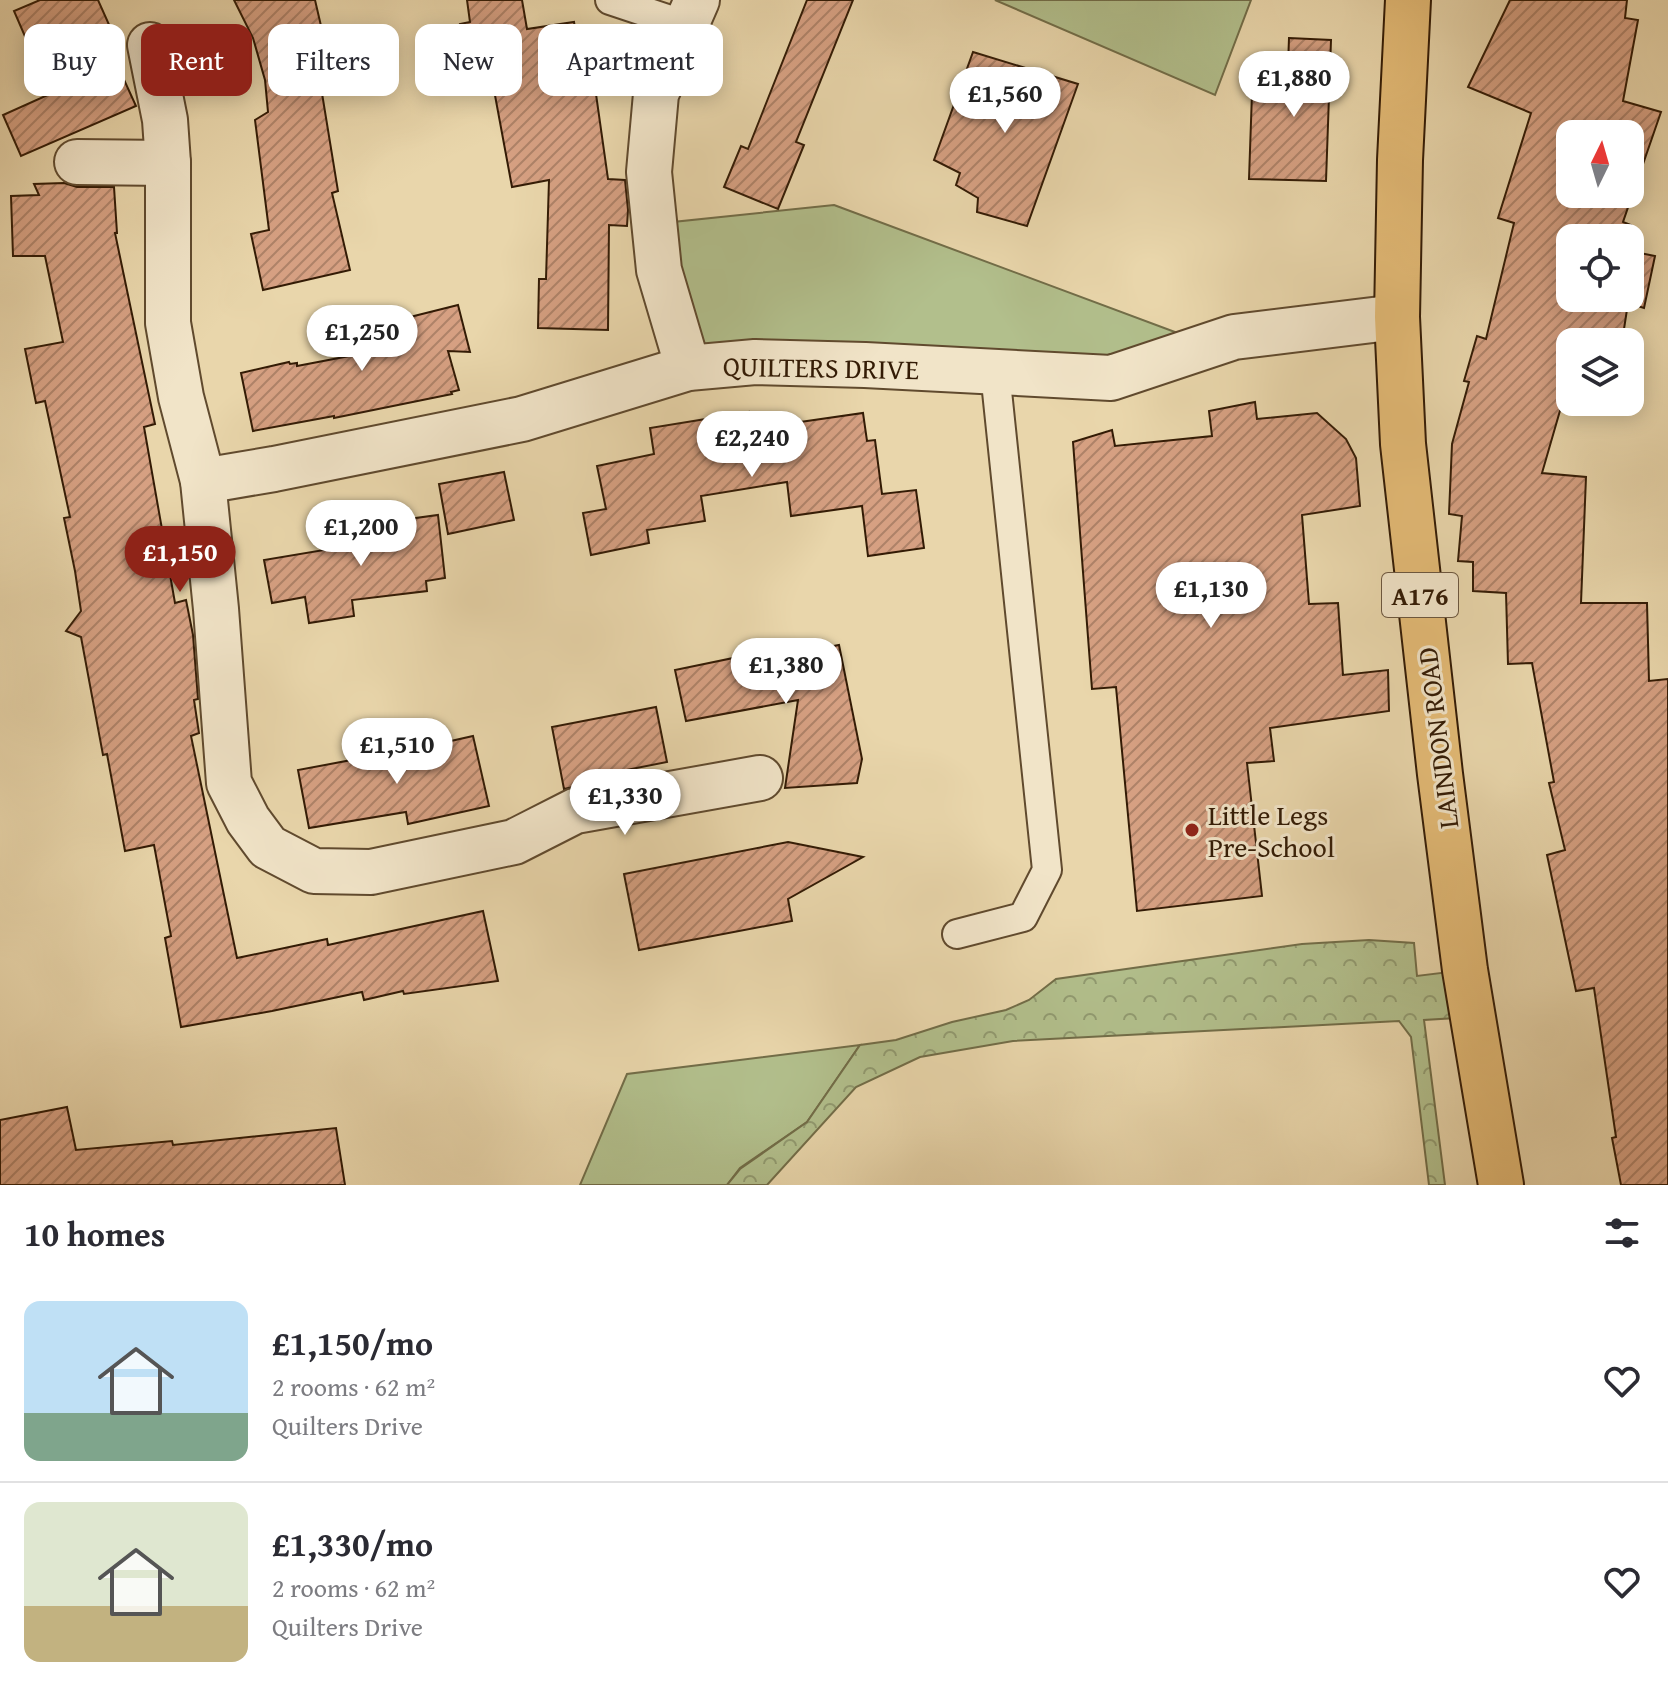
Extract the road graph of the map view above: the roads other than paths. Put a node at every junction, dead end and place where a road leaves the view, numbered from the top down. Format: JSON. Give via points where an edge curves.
{"nodes":[{"id":1,"x":610,"y":0,"type":"edge"},
{"id":2,"x":1408,"y":0,"type":"edge"},
{"id":3,"x":691,"y":13,"type":"edge"},
{"id":4,"x":160,"y":96,"type":"edge"},
{"id":5,"x":77,"y":162,"type":"dead end"},
{"id":6,"x":168,"y":163,"type":"junction"},
{"id":7,"x":1397,"y":317,"type":"junction"},
{"id":8,"x":688,"y":368,"type":"junction"},
{"id":9,"x":995,"y":372,"type":"junction"},
{"id":10,"x":203,"y":481,"type":"junction"},
{"id":11,"x":760,"y":778,"type":"dead end"},
{"id":12,"x":957,"y":934,"type":"dead end"},
{"id":13,"x":1501,"y":1185,"type":"edge"}],
"edges":[{"from":1,"to":3,"type":"lane"},
{"from":2,"to":7,"type":"main road","name":"LAINDON ROAD","number":"A176"},
{"from":3,"to":8,"type":"street","via":[[656,94],[649,172],[659,270]]},
{"from":4,"to":6,"type":"street"},
{"from":5,"to":6,"type":"street"},
{"from":6,"to":10,"type":"street","via":[[168,323]]},
{"from":7,"to":9,"type":"street","name":"QUILTERS DRIVE","via":[[1234,337],[1111,378]]},
{"from":7,"to":13,"type":"main road","name":"LAINDON ROAD","number":"A176","via":[[1403,444],[1440,774],[1465,970]]},
{"from":8,"to":9,"type":"street","name":"QUILTERS DRIVE","via":[[755,362]]},
{"from":8,"to":10,"type":"street","name":"QUILTERS DRIVE","via":[[522,419]]},
{"from":9,"to":12,"type":"lane","via":[[1047,870],[1023,917]]},
{"from":10,"to":11,"type":"street","via":[[229,783],[268,847],[314,871],[371,872],[514,842],[575,811]]}]}
